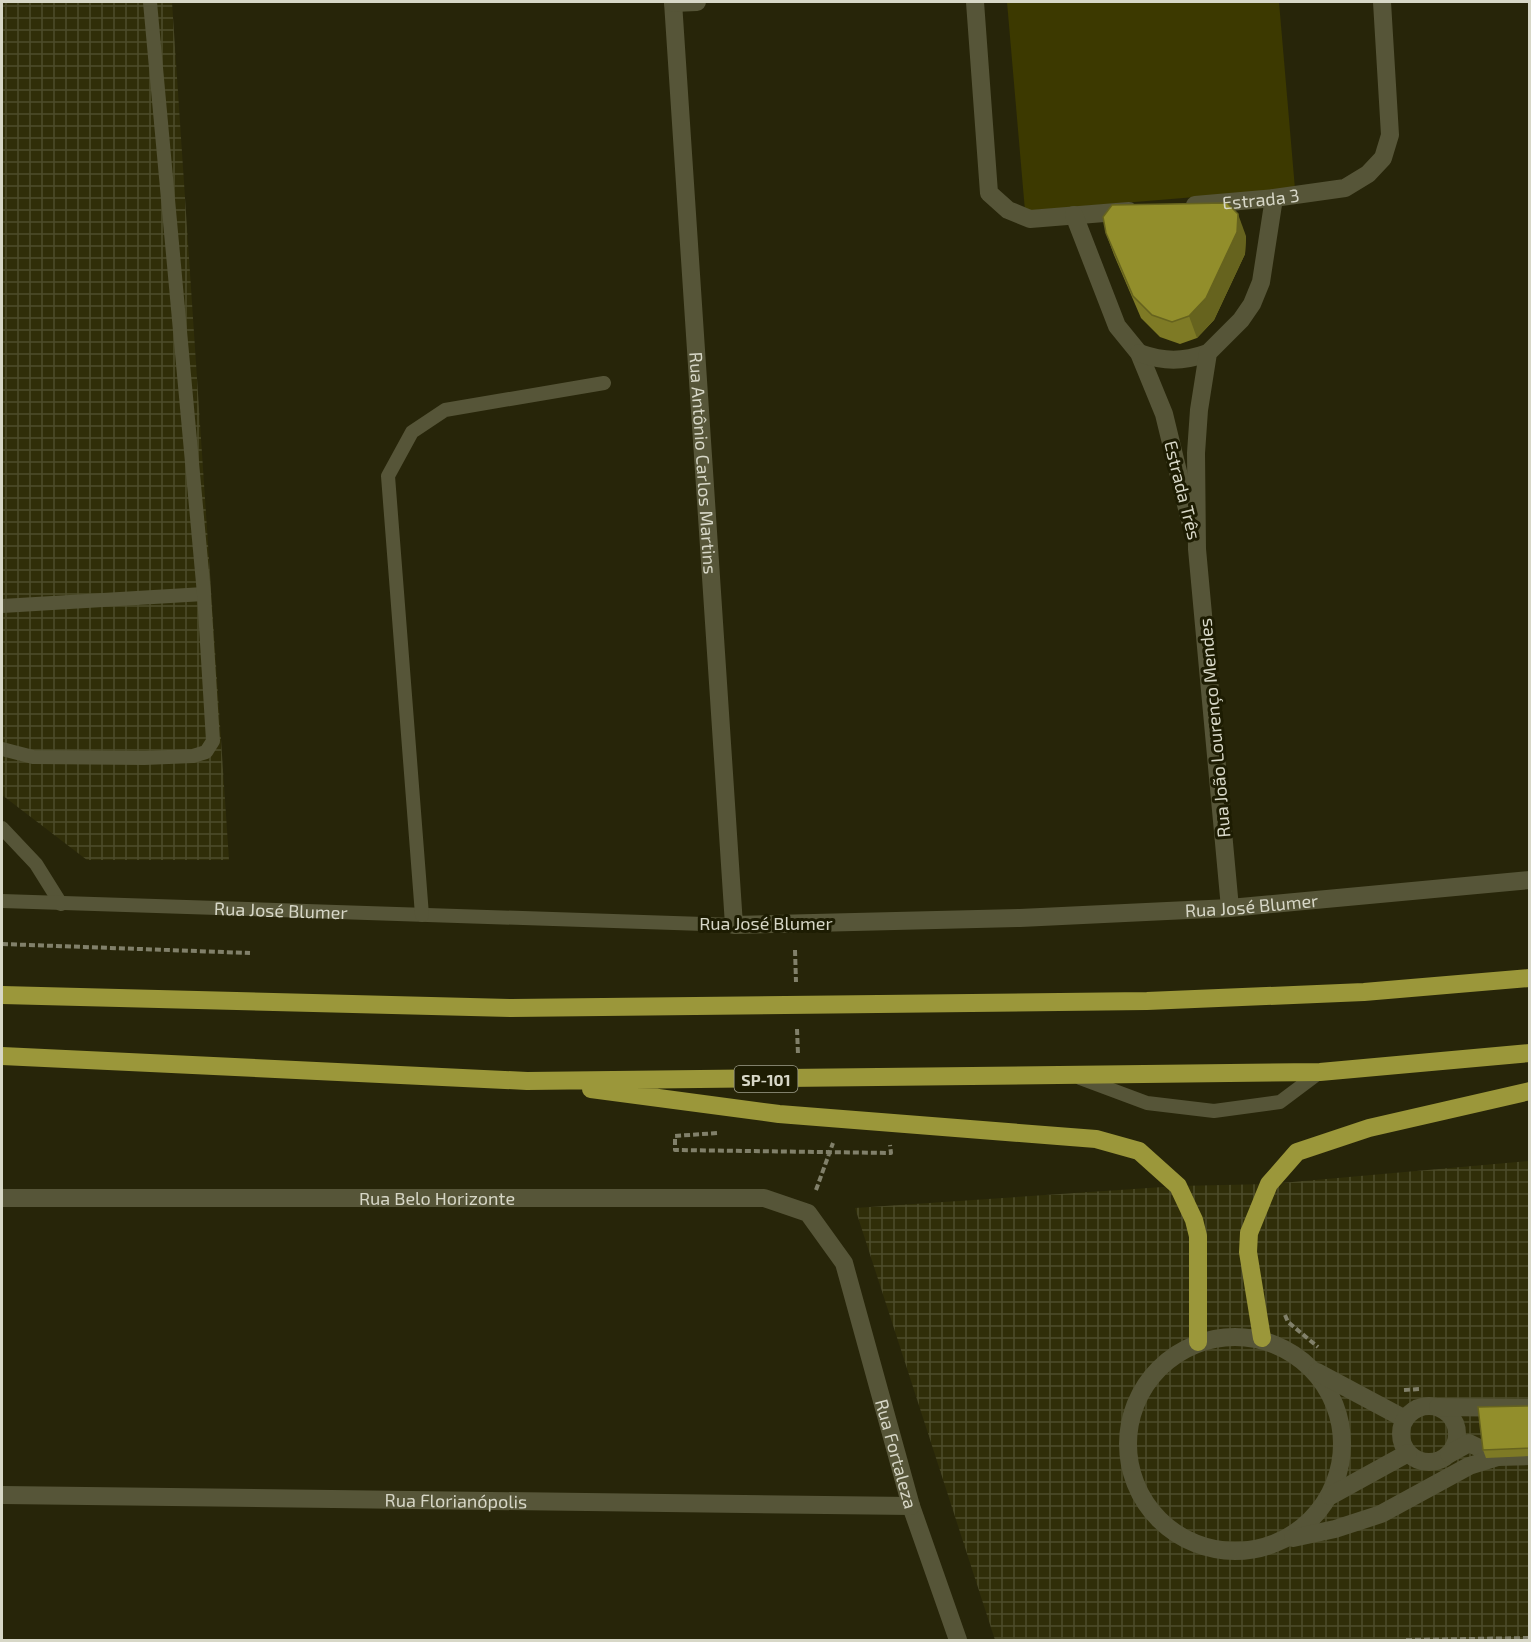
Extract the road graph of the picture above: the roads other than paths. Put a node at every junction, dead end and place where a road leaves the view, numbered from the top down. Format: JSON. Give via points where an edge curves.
{"nodes":[{"id":1,"x":150,"y":2,"type":"edge"},
{"id":2,"x":673,"y":2,"type":"edge"},
{"id":3,"x":698,"y":2,"type":"edge"},
{"id":4,"x":975,"y":2,"type":"edge"},
{"id":5,"x":1382,"y":2,"type":"edge"},
{"id":6,"x":1274,"y":198,"type":"junction"},
{"id":7,"x":1180,"y":206,"type":"edge"},
{"id":8,"x":1144,"y":209,"type":"edge"},
{"id":9,"x":1074,"y":215,"type":"junction"},
{"id":10,"x":1140,"y":353,"type":"junction"},
{"id":11,"x":1208,"y":353,"type":"junction"},
{"id":12,"x":604,"y":383,"type":"dead end"},
{"id":13,"x":1197,"y":549,"type":"junction"},
{"id":14,"x":204,"y":594,"type":"junction"},
{"id":15,"x":2,"y":606,"type":"edge"},
{"id":16,"x":2,"y":749,"type":"edge"},
{"id":17,"x":2,"y":828,"type":"edge"},
{"id":18,"x":1530,"y":880,"type":"edge"},
{"id":19,"x":2,"y":901,"type":"edge"},
{"id":20,"x":61,"y":904,"type":"junction"},
{"id":21,"x":1230,"y":908,"type":"junction"},
{"id":22,"x":422,"y":915,"type":"junction"},
{"id":23,"x":734,"y":926,"type":"junction"},
{"id":24,"x":1530,"y":978,"type":"edge"},
{"id":25,"x":2,"y":995,"type":"edge"},
{"id":26,"x":1530,"y":1053,"type":"edge"},
{"id":27,"x":2,"y":1056,"type":"edge"},
{"id":28,"x":1320,"y":1072,"type":"junction"},
{"id":29,"x":1076,"y":1076,"type":"junction"},
{"id":30,"x":527,"y":1081,"type":"junction"},
{"id":31,"x":1530,"y":1091,"type":"edge"},
{"id":32,"x":2,"y":1198,"type":"edge"},
{"id":33,"x":844,"y":1263,"type":"joint"},
{"id":34,"x":1262,"y":1338,"type":"junction"},
{"id":35,"x":1198,"y":1342,"type":"junction"},
{"id":36,"x":1311,"y":1368,"type":"junction"},
{"id":37,"x":1438,"y":1407,"type":"junction"},
{"id":38,"x":1530,"y":1408,"type":"edge"},
{"id":39,"x":1405,"y":1419,"type":"junction"},
{"id":40,"x":1408,"y":1453,"type":"junction"},
{"id":41,"x":1449,"y":1454,"type":"junction"},
{"id":42,"x":1530,"y":1456,"type":"edge"},
{"id":43,"x":1498,"y":1457,"type":"junction"},
{"id":44,"x":2,"y":1495,"type":"edge"},
{"id":45,"x":1330,"y":1496,"type":"junction"},
{"id":46,"x":911,"y":1506,"type":"junction"},
{"id":47,"x":1280,"y":1542,"type":"junction"},
{"id":48,"x":958,"y":1641,"type":"edge"}],
"edges":[{"from":1,"to":14,"type":"lane"},
{"from":2,"to":3,"type":"street"},
{"from":2,"to":23,"type":"street","name":"Rua Antônio Carlos Martins"},
{"from":4,"to":9,"type":"street","via":[[989,193],[1008,210],[1030,219]]},
{"from":5,"to":6,"type":"street","name":"Estrada 3","via":[[1390,135],[1383,158],[1346,188]]},
{"from":6,"to":7,"type":"street","name":"Estrada 3"},
{"from":6,"to":11,"type":"street","via":[[1261,282],[1252,304]]},
{"from":8,"to":9,"type":"street"},
{"from":9,"to":10,"type":"street","name":"Estrada Três","via":[[1117,326]]},
{"from":10,"to":11,"type":"street","via":[[1159,359],[1188,360]]},
{"from":10,"to":13,"type":"street","name":"Estrada Três","via":[[1164,414]]},
{"from":11,"to":13,"type":"street","name":"Estrada Três","via":[[1196,453]]},
{"from":12,"to":22,"type":"lane","via":[[445,410],[412,432],[388,476]]},
{"from":13,"to":21,"type":"street","name":"Rua João Lourenço Mendes"},
{"from":14,"to":15,"type":"lane"},
{"from":14,"to":16,"type":"lane","via":[[213,741],[206,752],[144,758],[44,757]]},
{"from":17,"to":20,"type":"lane","via":[[36,864]]},
{"from":18,"to":21,"type":"street","name":"Rua José Blumer"},
{"from":19,"to":20,"type":"lane","name":"Rua José Blumer"},
{"from":20,"to":22,"type":"lane","name":"Rua José Blumer"},
{"from":21,"to":23,"type":"street","name":"Rua José Blumer"},
{"from":22,"to":23,"type":"lane","name":"Rua José Blumer"},
{"from":24,"to":25,"type":"highway","via":[[1353,992],[1087,1002],[511,1008]]},
{"from":26,"to":28,"type":"highway","number":"SP-101"},
{"from":27,"to":30,"type":"highway","number":"SP-101"},
{"from":28,"to":29,"type":"highway","number":"SP-101"},
{"from":28,"to":29,"type":"lane","via":[[1280,1102],[1214,1111],[1147,1103]]},
{"from":29,"to":30,"type":"highway","number":"SP-101"},
{"from":30,"to":35,"type":"highway","via":[[779,1114],[1096,1139],[1139,1151],[1178,1186],[1194,1220],[1198,1236]]},
{"from":31,"to":34,"type":"highway","via":[[1369,1128],[1297,1152],[1269,1184],[1250,1233],[1248,1252]]},
{"from":32,"to":33,"type":"street","name":"Rua Belo Horizonte","via":[[764,1198],[808,1213]]},
{"from":33,"to":46,"type":"street","name":"Rua Fortaleza"},
{"from":34,"to":35,"type":"street","via":[[1233,1336]]},
{"from":34,"to":36,"type":"street"},
{"from":35,"to":47,"type":"street","via":[[1168,1359],[1140,1395],[1131,1416],[1128,1451],[1136,1484],[1153,1514],[1180,1536],[1212,1549],[1247,1551]]},
{"from":36,"to":39,"type":"street"},
{"from":36,"to":45,"type":"street","via":[[1335,1402],[1342,1432],[1341,1465]]},
{"from":37,"to":38,"type":"street"},
{"from":37,"to":39,"type":"street","via":[[1419,1408]]},
{"from":37,"to":41,"type":"street","via":[[1453,1419],[1456,1427],[1455,1446]]},
{"from":39,"to":40,"type":"street","via":[[1401,1437]]},
{"from":40,"to":41,"type":"street","via":[[1424,1462],[1442,1460]]},
{"from":40,"to":45,"type":"street"},
{"from":41,"to":43,"type":"street","via":[[1469,1443]]},
{"from":42,"to":43,"type":"street"},
{"from":43,"to":47,"type":"street","via":[[1469,1466],[1381,1514]]},
{"from":44,"to":46,"type":"street","name":"Rua Florianópolis"},
{"from":45,"to":47,"type":"street","via":[[1309,1523]]},
{"from":46,"to":48,"type":"street","name":"Rua Fortaleza"}]}
